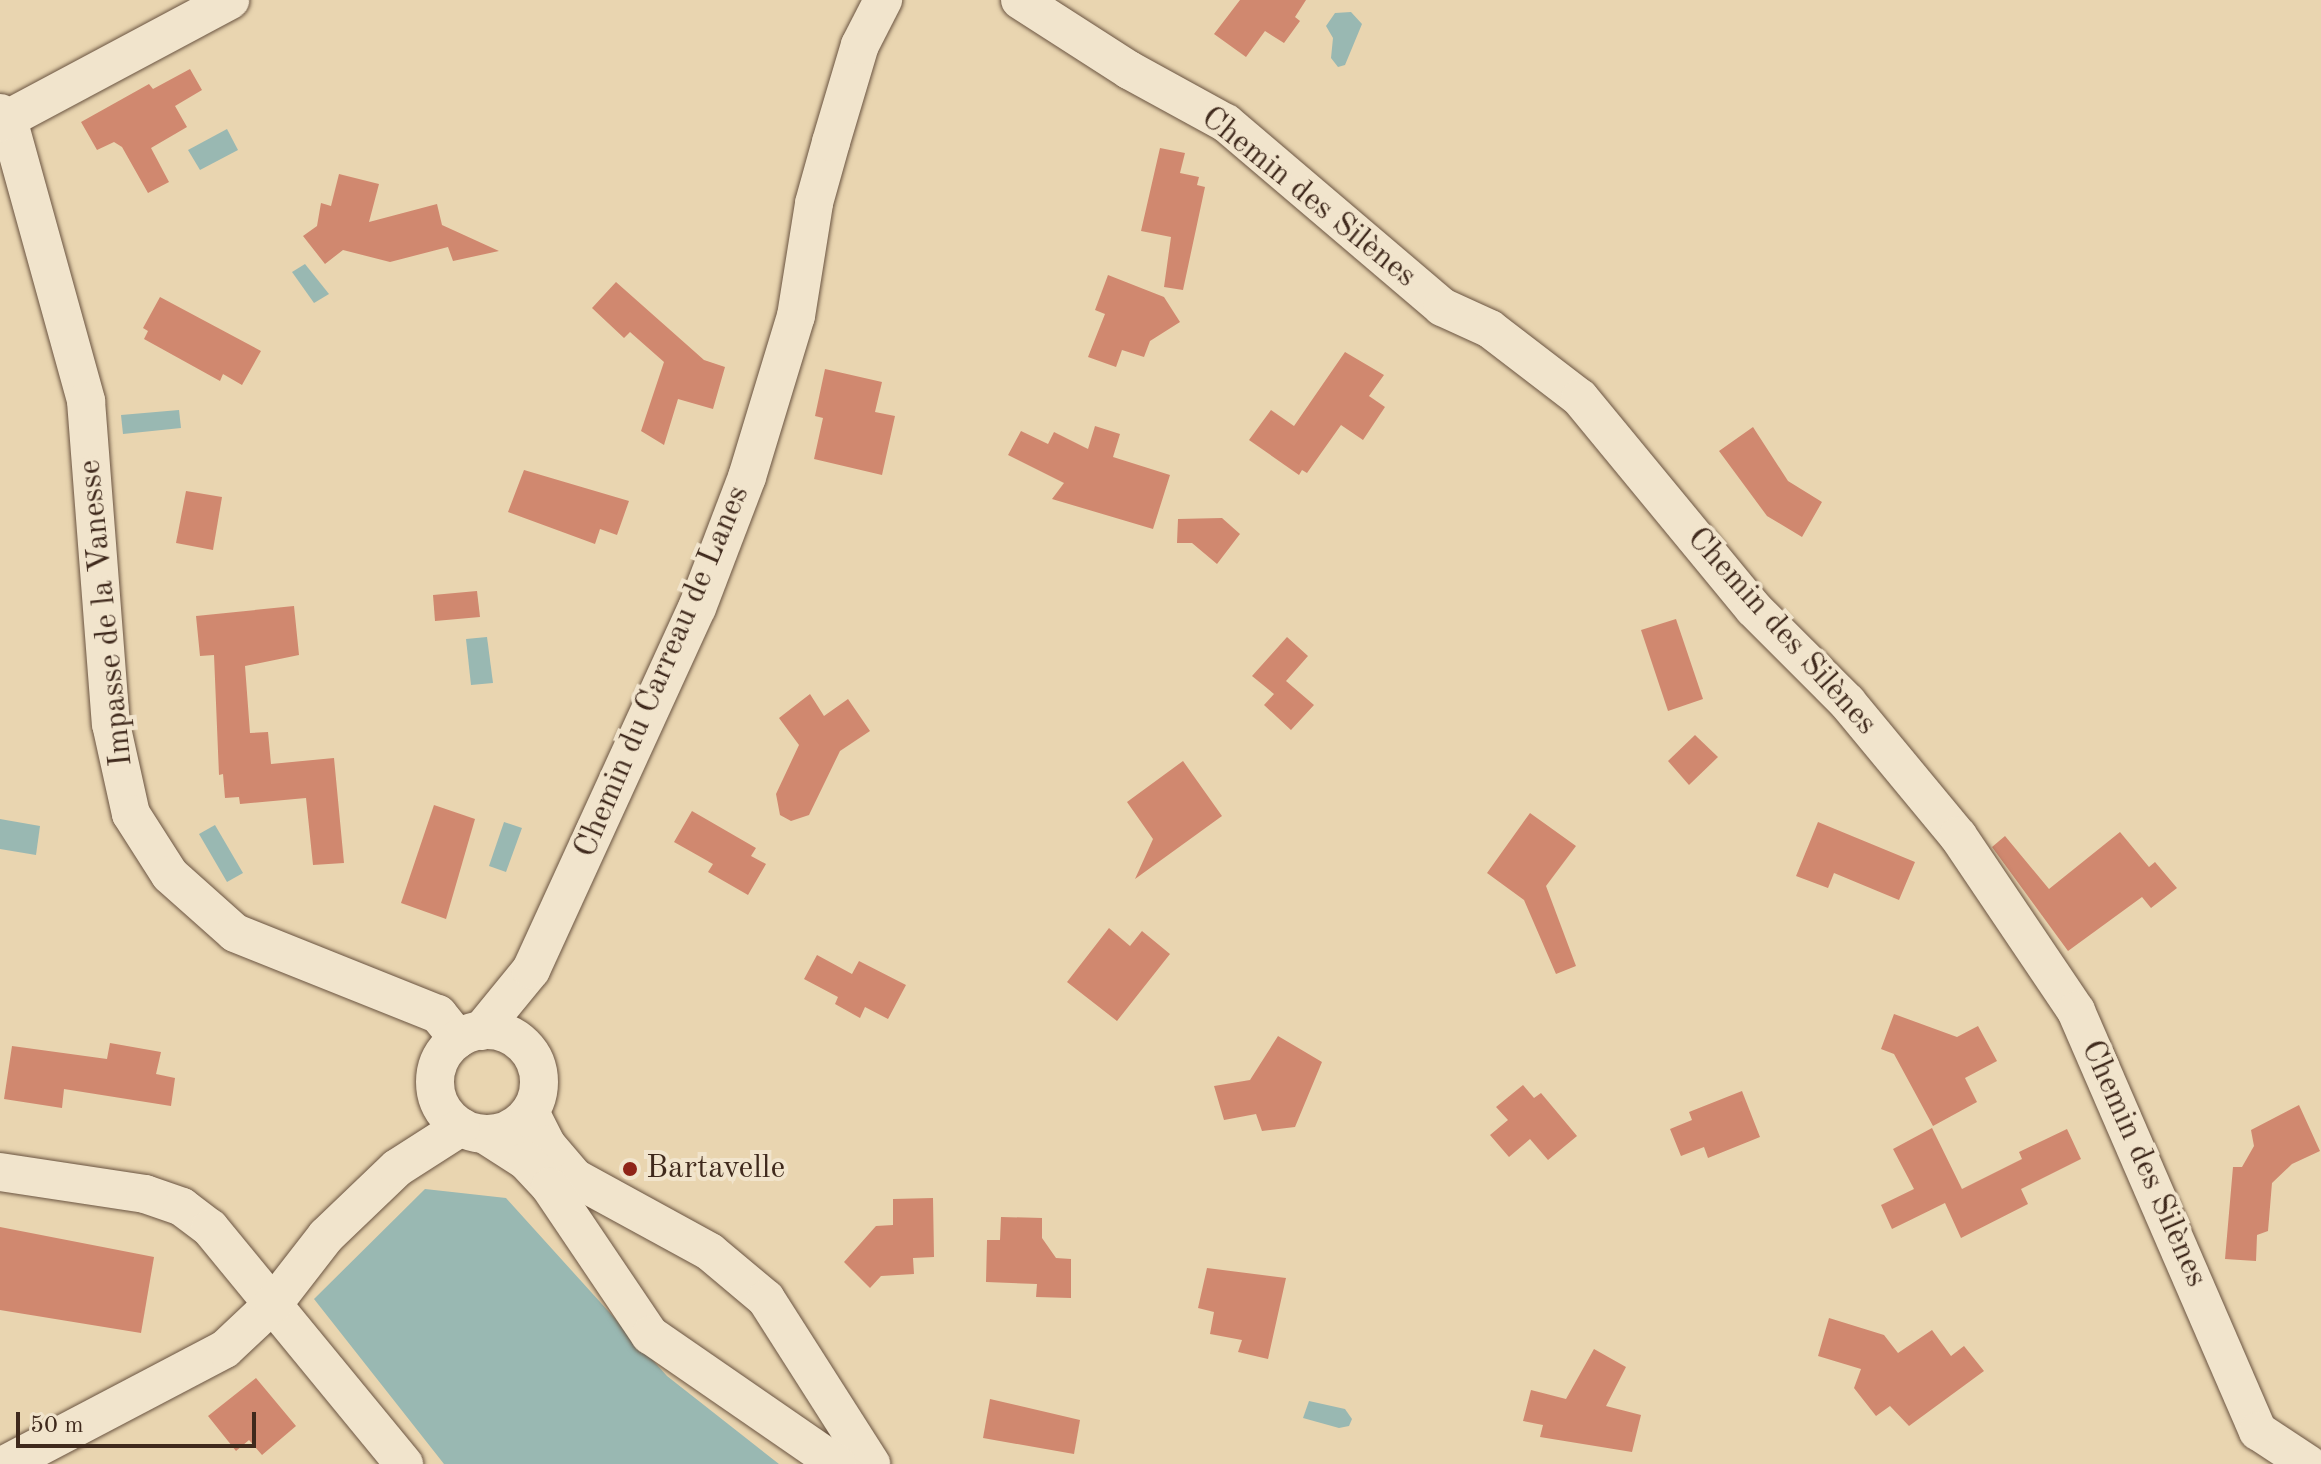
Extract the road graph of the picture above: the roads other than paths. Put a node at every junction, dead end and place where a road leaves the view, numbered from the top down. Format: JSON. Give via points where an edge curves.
{"nodes":[{"id":1,"x":230,"y":0,"type":"edge"},
{"id":2,"x":883,"y":0,"type":"edge"},
{"id":3,"x":1020,"y":0,"type":"edge"},
{"id":4,"x":3,"y":119,"type":"edge"},
{"id":5,"x":531,"y":970,"type":"junction"},
{"id":6,"x":525,"y":1046,"type":"junction"},
{"id":7,"x":454,"y":1058,"type":"junction"},
{"id":8,"x":530,"y":1112,"type":"junction"},
{"id":9,"x":472,"y":1130,"type":"junction"},
{"id":10,"x":397,"y":1168,"type":"junction"},
{"id":11,"x":0,"y":1172,"type":"edge"},
{"id":12,"x":274,"y":1303,"type":"junction"},
{"id":13,"x":6,"y":1464,"type":"edge"},
{"id":14,"x":404,"y":1464,"type":"edge"},
{"id":15,"x":837,"y":1464,"type":"edge"},
{"id":16,"x":871,"y":1464,"type":"edge"},
{"id":17,"x":2308,"y":1464,"type":"edge"}],
"edges":[{"from":1,"to":4,"type":"street"},
{"from":2,"to":5,"type":"street","name":"Chemin du Carreau de Lanes","via":[[860,45],[826,157],[796,316],[747,477],[697,608]]},
{"from":3,"to":17,"type":"street","name":"Chemin des Silènes","via":[[1129,70],[1226,123],[1442,307],[1490,329],[1580,398],[1754,609],[1847,702],[1958,836],[2076,1011],[2258,1431]]},
{"from":4,"to":7,"type":"street","name":"Impasse de la Vanesse","via":[[86,401],[111,724],[131,814],[170,875],[235,933],[377,988],[417,1032]]},
{"from":5,"to":6,"type":"street","name":"Chemin du Carreau de Lanes"},
{"from":5,"to":7,"type":"street","name":"Chemin du Carreau de Lanes"},
{"from":6,"to":7,"type":"street","via":[[512,1036]]},
{"from":6,"to":8,"type":"street","via":[[539,1083]]},
{"from":7,"to":9,"type":"street"},
{"from":7,"to":10,"type":"street","name":"Chemin du Carreau de Lanes"},
{"from":8,"to":9,"type":"street","via":[[502,1133]]},
{"from":8,"to":16,"type":"street","via":[[546,1144],[575,1178],[710,1252],[766,1299]]},
{"from":9,"to":10,"type":"street"},
{"from":9,"to":15,"type":"street","via":[[526,1161],[550,1187],[650,1335]]},
{"from":10,"to":12,"type":"street","via":[[326,1236]]},
{"from":11,"to":12,"type":"street","via":[[145,1194],[182,1207],[210,1228]]},
{"from":12,"to":13,"type":"street","via":[[225,1349]]},
{"from":12,"to":14,"type":"street"}]}
